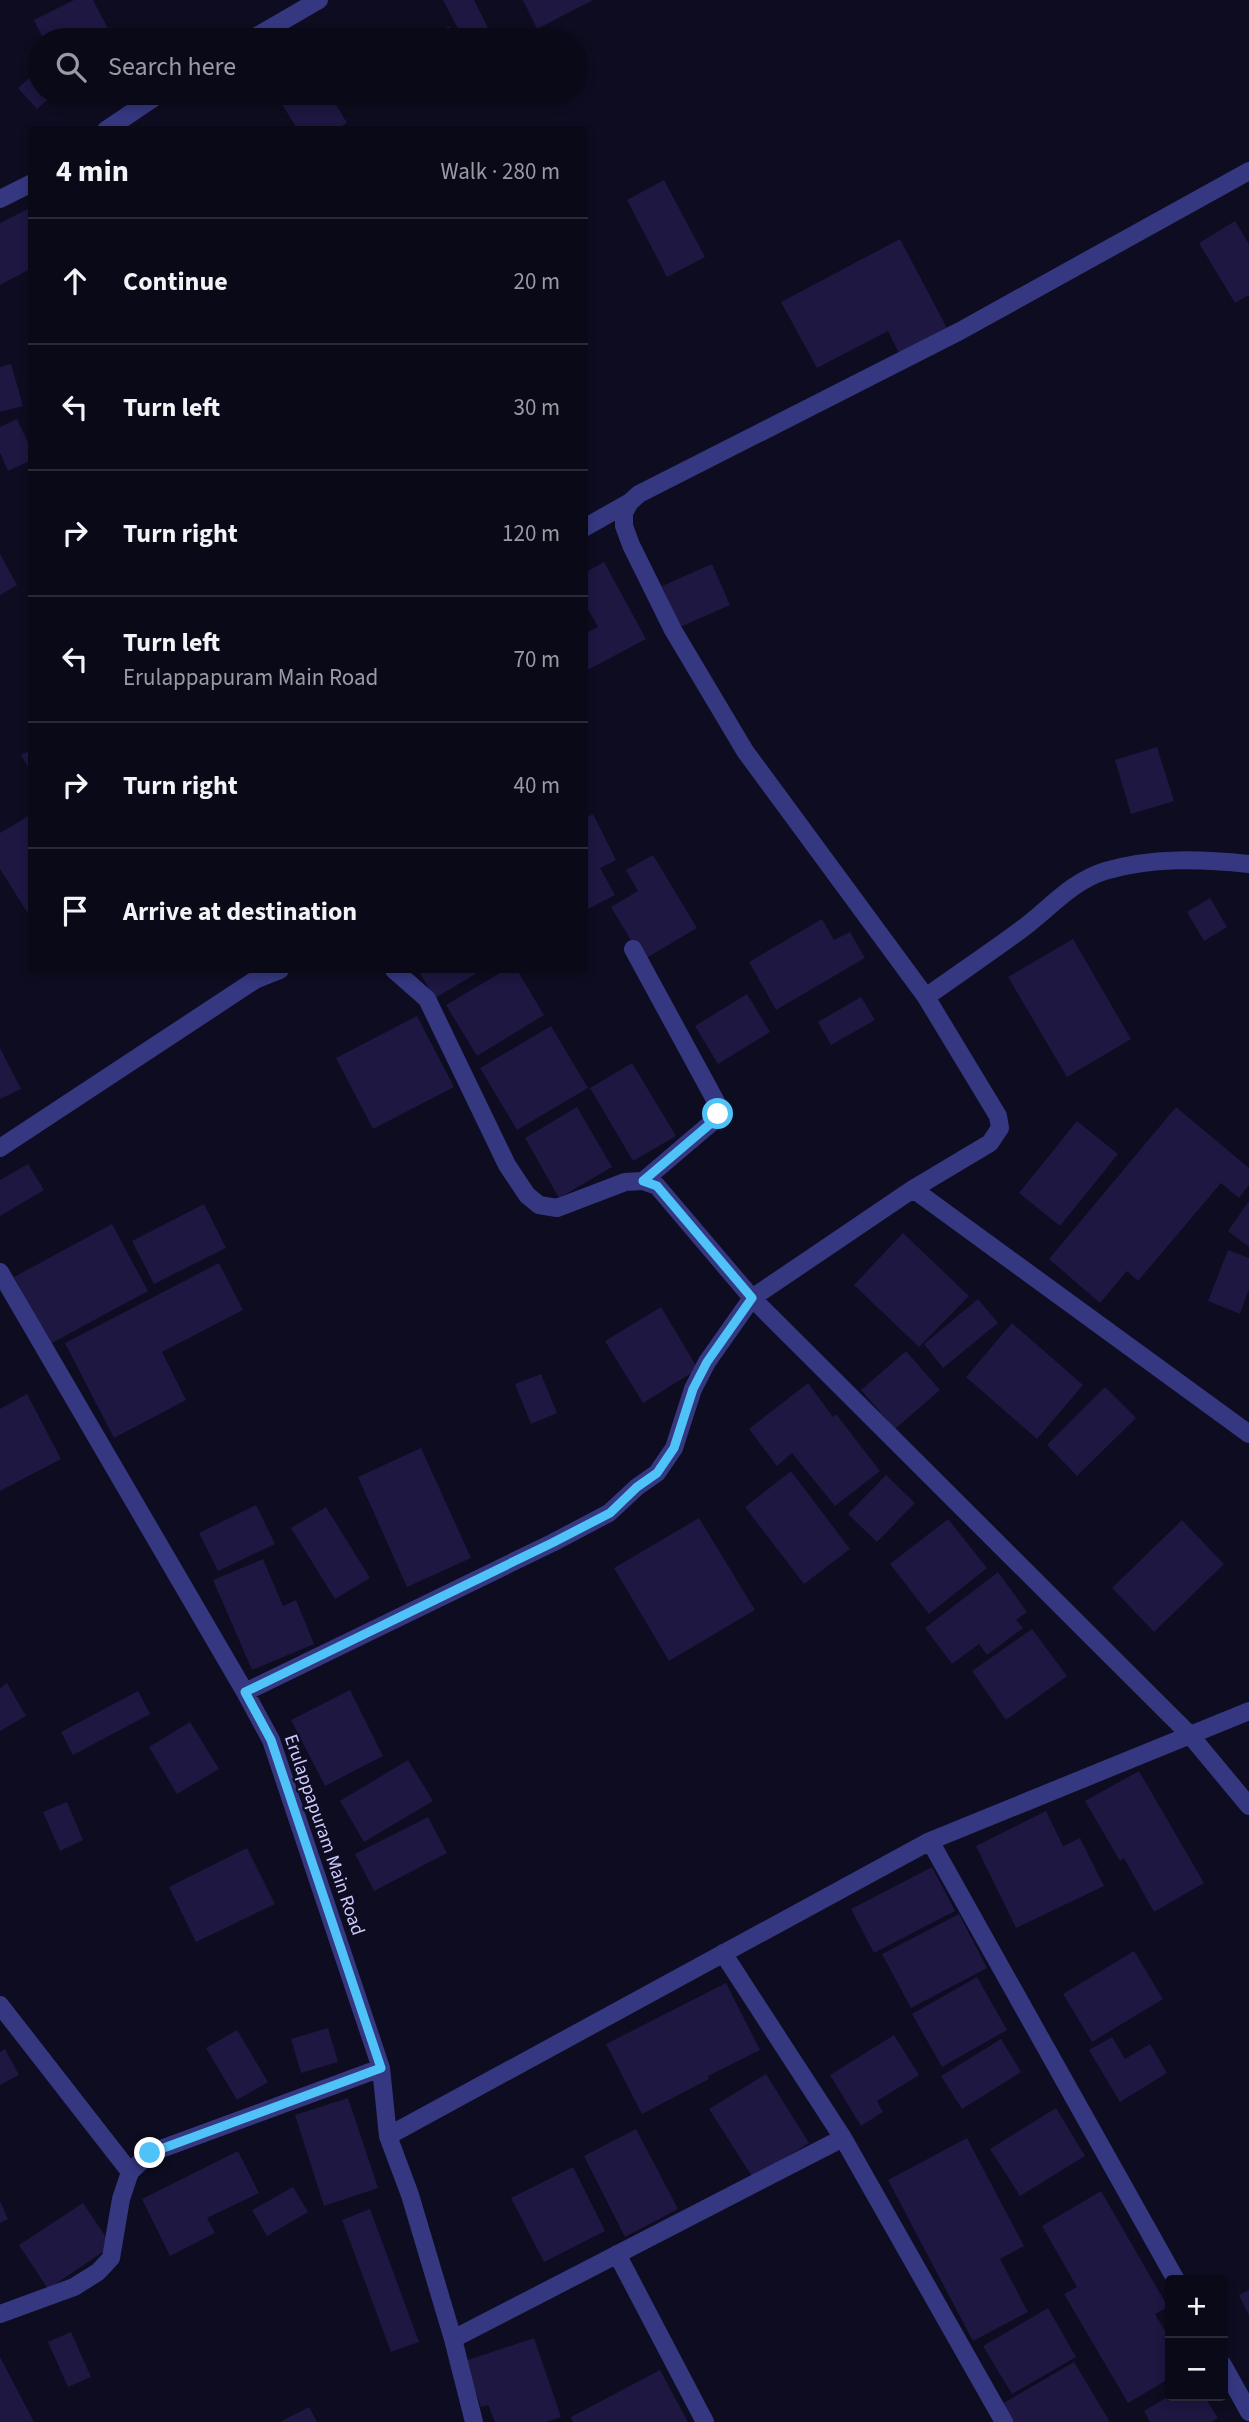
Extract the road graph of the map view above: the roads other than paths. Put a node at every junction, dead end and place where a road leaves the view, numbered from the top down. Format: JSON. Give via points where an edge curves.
{"nodes":[{"id":1,"x":319,"y":0,"type":"edge"},
{"id":2,"x":271,"y":28,"type":"edge"},
{"id":3,"x":143,"y":105,"type":"edge"},
{"id":4,"x":112,"y":126,"type":"edge"},
{"id":5,"x":1249,"y":171,"type":"edge"},
{"id":6,"x":28,"y":185,"type":"edge"},
{"id":7,"x":0,"y":199,"type":"edge"},
{"id":8,"x":630,"y":502,"type":"junction"},
{"id":9,"x":588,"y":526,"type":"edge"},
{"id":10,"x":1249,"y":864,"type":"edge"},
{"id":11,"x":633,"y":949,"type":"dead end"},
{"id":12,"x":397,"y":973,"type":"edge"},
{"id":13,"x":253,"y":975,"type":"edge"},
{"id":14,"x":926,"y":997,"type":"junction"},
{"id":15,"x":0,"y":1148,"type":"edge"},
{"id":16,"x":643,"y":1181,"type":"junction"},
{"id":17,"x":913,"y":1189,"type":"junction"},
{"id":18,"x":0,"y":1272,"type":"edge"},
{"id":19,"x":752,"y":1298,"type":"junction"},
{"id":20,"x":1249,"y":1434,"type":"edge"},
{"id":21,"x":245,"y":1692,"type":"junction"},
{"id":22,"x":1249,"y":1712,"type":"edge"},
{"id":23,"x":1190,"y":1735,"type":"junction"},
{"id":24,"x":1249,"y":1806,"type":"edge"},
{"id":25,"x":930,"y":1840,"type":"junction"},
{"id":26,"x":723,"y":1953,"type":"junction"},
{"id":27,"x":0,"y":2005,"type":"edge"},
{"id":28,"x":381,"y":2068,"type":"junction"},
{"id":29,"x":387,"y":2136,"type":"junction"},
{"id":30,"x":843,"y":2138,"type":"junction"},
{"id":31,"x":130,"y":2172,"type":"junction"},
{"id":32,"x":617,"y":2254,"type":"junction"},
{"id":33,"x":1172,"y":2275,"type":"edge"},
{"id":34,"x":0,"y":2314,"type":"edge"},
{"id":35,"x":453,"y":2339,"type":"junction"},
{"id":36,"x":1228,"y":2374,"type":"edge"},
{"id":37,"x":1249,"y":2412,"type":"edge"},
{"id":38,"x":474,"y":2422,"type":"edge"},
{"id":39,"x":705,"y":2422,"type":"edge"},
{"id":40,"x":1004,"y":2422,"type":"edge"}],
"edges":[{"from":1,"to":2,"type":"street"},
{"from":3,"to":4,"type":"street"},
{"from":5,"to":8,"type":"street","via":[[960,331]]},
{"from":6,"to":7,"type":"street"},
{"from":8,"to":9,"type":"street"},
{"from":8,"to":14,"type":"street","via":[[624,526],[631,545],[673,630],[738,740]]},
{"from":10,"to":14,"type":"street","via":[[1165,860],[1105,871],[1068,891]]},
{"from":11,"to":16,"type":"street","via":[[720,1109],[710,1124]]},
{"from":12,"to":16,"type":"street","via":[[427,999],[507,1165],[527,1195],[539,1205],[557,1208],[625,1182]]},
{"from":13,"to":15,"type":"street"},
{"from":14,"to":17,"type":"street","via":[[998,1115],[1000,1128],[990,1143]]},
{"from":16,"to":19,"type":"street","via":[[657,1186]]},
{"from":17,"to":19,"type":"street"},
{"from":17,"to":20,"type":"street"},
{"from":18,"to":21,"type":"street","name":"Erulappapuram Main Road"},
{"from":19,"to":21,"type":"street","via":[[707,1362],[674,1448],[657,1473],[610,1513]]},
{"from":19,"to":23,"type":"street"},
{"from":21,"to":28,"type":"street","name":"Erulappapuram Main Road","via":[[271,1740]]},
{"from":22,"to":23,"type":"street"},
{"from":23,"to":24,"type":"street"},
{"from":23,"to":25,"type":"street"},
{"from":25,"to":26,"type":"street"},
{"from":25,"to":33,"type":"street"},
{"from":26,"to":29,"type":"street"},
{"from":26,"to":30,"type":"street"},
{"from":27,"to":31,"type":"street"},
{"from":28,"to":29,"type":"street","name":"Erulappapuram Main Road"},
{"from":28,"to":31,"type":"street","via":[[150,2153]]},
{"from":29,"to":35,"type":"street","name":"Erulappapuram Main Road","via":[[410,2195]]},
{"from":30,"to":32,"type":"street"},
{"from":30,"to":40,"type":"street"},
{"from":31,"to":34,"type":"street","via":[[111,2258],[99,2272],[74,2287]]},
{"from":32,"to":35,"type":"street"},
{"from":32,"to":39,"type":"street"},
{"from":35,"to":38,"type":"street","name":"Erulappapuram Main Road"},
{"from":36,"to":37,"type":"street"}]}
